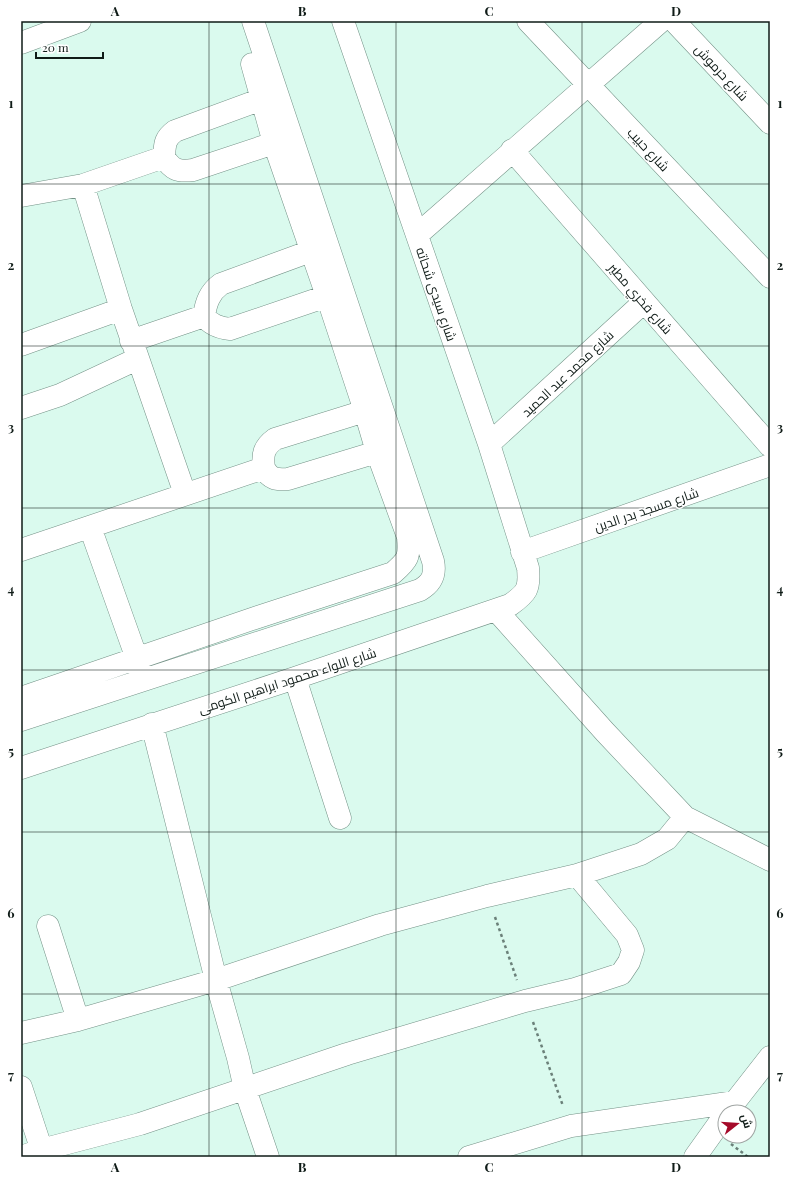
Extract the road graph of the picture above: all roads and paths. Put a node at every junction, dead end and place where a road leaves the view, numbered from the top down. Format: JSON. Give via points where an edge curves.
{"nodes":[{"id":1,"x":80,"y":21,"type":"edge"},
{"id":2,"x":240,"y":21,"type":"edge"},
{"id":3,"x":253,"y":21,"type":"edge"},
{"id":4,"x":343,"y":21,"type":"edge"},
{"id":5,"x":528,"y":21,"type":"edge"},
{"id":6,"x":661,"y":21,"type":"edge"},
{"id":7,"x":674,"y":21,"type":"edge"},
{"id":8,"x":21,"y":43,"type":"edge"},
{"id":9,"x":588,"y":84,"type":"junction"},
{"id":10,"x":262,"y":99,"type":"junction"},
{"id":11,"x":770,"y":123,"type":"edge"},
{"id":12,"x":274,"y":142,"type":"junction"},
{"id":13,"x":512,"y":150,"type":"junction"},
{"id":14,"x":164,"y":157,"type":"junction"},
{"id":15,"x":296,"y":179,"type":"junction"},
{"id":16,"x":83,"y":185,"type":"junction"},
{"id":17,"x":21,"y":196,"type":"edge"},
{"id":18,"x":417,"y":234,"type":"junction"},
{"id":19,"x":312,"y":251,"type":"junction"},
{"id":20,"x":770,"y":277,"type":"edge"},
{"id":21,"x":327,"y":296,"type":"junction"},
{"id":22,"x":644,"y":302,"type":"junction"},
{"id":23,"x":121,"y":309,"type":"junction"},
{"id":24,"x":204,"y":316,"type":"junction"},
{"id":25,"x":21,"y":345,"type":"edge"},
{"id":26,"x":134,"y":350,"type":"junction"},
{"id":27,"x":21,"y":408,"type":"edge"},
{"id":28,"x":365,"y":411,"type":"junction"},
{"id":29,"x":490,"y":444,"type":"junction"},
{"id":30,"x":770,"y":446,"type":"edge"},
{"id":31,"x":377,"y":452,"type":"junction"},
{"id":32,"x":770,"y":465,"type":"edge"},
{"id":33,"x":264,"y":468,"type":"junction"},
{"id":34,"x":185,"y":494,"type":"junction"},
{"id":35,"x":90,"y":527,"type":"junction"},
{"id":36,"x":21,"y":550,"type":"edge"},
{"id":37,"x":525,"y":560,"type":"junction"},
{"id":38,"x":496,"y":610,"type":"junction"},
{"id":39,"x":137,"y":659,"type":"junction"},
{"id":40,"x":295,"y":678,"type":"junction"},
{"id":41,"x":144,"y":680,"type":"junction"},
{"id":42,"x":21,"y":698,"type":"edge"},
{"id":43,"x":21,"y":720,"type":"edge"},
{"id":44,"x":152,"y":724,"type":"junction"},
{"id":45,"x":21,"y":768,"type":"edge"},
{"id":46,"x":685,"y":817,"type":"junction"},
{"id":47,"x":340,"y":818,"type":"dead end"},
{"id":48,"x":770,"y":860,"type":"edge"},
{"id":49,"x":577,"y":875,"type":"junction"},
{"id":50,"x":48,"y":926,"type":"dead end"},
{"id":51,"x":216,"y":980,"type":"junction"},
{"id":52,"x":78,"y":1020,"type":"junction"},
{"id":53,"x":21,"y":1033,"type":"edge"},
{"id":54,"x":770,"y":1057,"type":"edge"},
{"id":55,"x":21,"y":1087,"type":"edge"},
{"id":56,"x":245,"y":1089,"type":"junction"},
{"id":57,"x":734,"y":1104,"type":"edge"},
{"id":58,"x":717,"y":1111,"type":"edge"},
{"id":59,"x":717,"y":1127,"type":"edge"},
{"id":60,"x":42,"y":1153,"type":"edge"},
{"id":61,"x":21,"y":1156,"type":"edge"},
{"id":62,"x":268,"y":1157,"type":"edge"},
{"id":63,"x":469,"y":1157,"type":"edge"},
{"id":64,"x":695,"y":1157,"type":"edge"}],
"edges":[{"from":1,"to":8,"type":"street"},
{"from":2,"to":10,"type":"street"},
{"from":3,"to":15,"type":"street"},
{"from":4,"to":18,"type":"street","name":"شارع سيدى شحاته"},
{"from":5,"to":9,"type":"street","name":"شارع حبيب"},
{"from":6,"to":9,"type":"street"},
{"from":7,"to":11,"type":"street","name":"شارع حرموش"},
{"from":9,"to":13,"type":"street"},
{"from":9,"to":20,"type":"street","name":"شارع حبيب"},
{"from":10,"to":12,"type":"street"},
{"from":10,"to":14,"type":"street","via":[[175,131],[165,143]]},
{"from":12,"to":14,"type":"street","via":[[183,172],[172,168]]},
{"from":12,"to":15,"type":"street"},
{"from":13,"to":18,"type":"street"},
{"from":13,"to":22,"type":"street","name":"شارع فخري مطير"},
{"from":14,"to":16,"type":"street"},
{"from":15,"to":19,"type":"street"},
{"from":15,"to":41,"type":"street","via":[[433,561],[433,578],[428,586],[420,590]]},
{"from":16,"to":17,"type":"street"},
{"from":16,"to":23,"type":"street"},
{"from":18,"to":29,"type":"street","name":"شارع سيدى شحاته"},
{"from":19,"to":21,"type":"street"},
{"from":19,"to":24,"type":"street","via":[[221,284],[208,298]]},
{"from":21,"to":24,"type":"street","via":[[230,329],[217,327]]},
{"from":21,"to":28,"type":"street"},
{"from":22,"to":29,"type":"street","name":"شارع محمد عبد الحميد"},
{"from":22,"to":30,"type":"street","name":"شارع فخري مطير"},
{"from":23,"to":25,"type":"street"},
{"from":23,"to":26,"type":"street"},
{"from":24,"to":26,"type":"street"},
{"from":26,"to":27,"type":"street","via":[[60,395]]},
{"from":26,"to":34,"type":"street"},
{"from":28,"to":31,"type":"street"},
{"from":28,"to":33,"type":"street","via":[[275,439],[264,450]]},
{"from":29,"to":37,"type":"street","name":"شارع سيدى شحاته"},
{"from":31,"to":33,"type":"street","via":[[288,479],[268,475]]},
{"from":31,"to":39,"type":"street","via":[[408,537],[410,550],[403,565],[393,573]]},
{"from":32,"to":37,"type":"street","name":"شارع مسجد بدر الدين"},
{"from":33,"to":34,"type":"street"},
{"from":34,"to":35,"type":"street"},
{"from":35,"to":36,"type":"street"},
{"from":35,"to":39,"type":"street"},
{"from":37,"to":38,"type":"street","name":"شارع اللواء محمود ابراهيم الكومى","via":[[529,583],[522,597]]},
{"from":38,"to":40,"type":"street","name":"شارع اللواء محمود ابراهيم الكومى"},
{"from":38,"to":46,"type":"street"},
{"from":39,"to":41,"type":"street"},
{"from":39,"to":42,"type":"street"},
{"from":40,"to":44,"type":"street","name":"شارع اللواء محمود ابراهيم الكومى"},
{"from":40,"to":47,"type":"street"},
{"from":41,"to":43,"type":"street"},
{"from":44,"to":45,"type":"street","name":"شارع اللواء محمود ابراهيم الكومى"},
{"from":44,"to":51,"type":"street"},
{"from":46,"to":48,"type":"street"},
{"from":46,"to":49,"type":"street","via":[[667,839],[641,854]]},
{"from":49,"to":51,"type":"street","via":[[380,925]]},
{"from":49,"to":56,"type":"street","via":[[627,935],[633,950],[621,974],[347,1054]]},
{"from":50,"to":52,"type":"street"},
{"from":51,"to":52,"type":"street"},
{"from":51,"to":56,"type":"street"},
{"from":52,"to":53,"type":"street"},
{"from":54,"to":57,"type":"street"},
{"from":55,"to":60,"type":"street"},
{"from":56,"to":60,"type":"street"},
{"from":56,"to":62,"type":"street"},
{"from":58,"to":63,"type":"street","via":[[571,1126]]},
{"from":59,"to":64,"type":"street"},
{"from":60,"to":61,"type":"street"}]}
